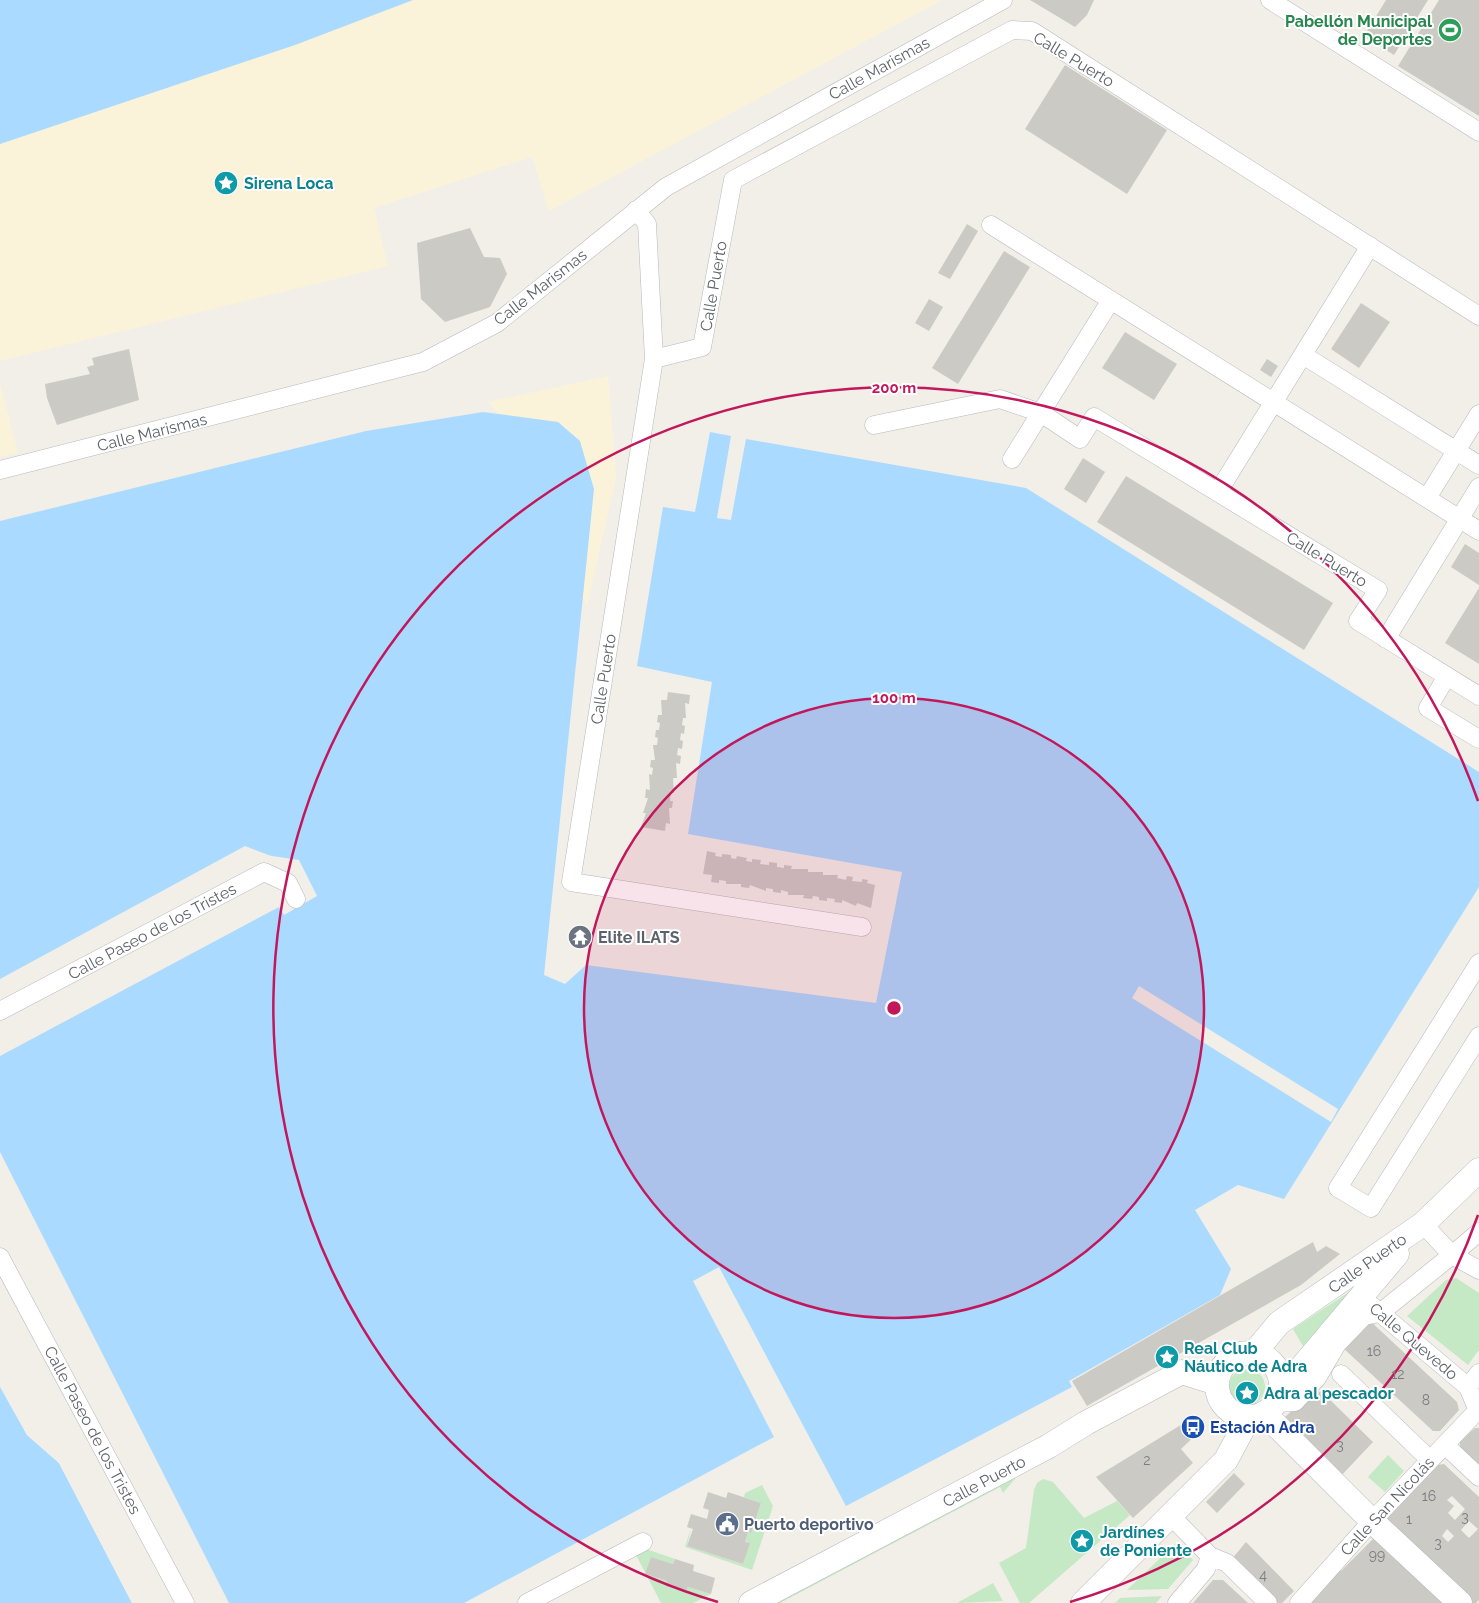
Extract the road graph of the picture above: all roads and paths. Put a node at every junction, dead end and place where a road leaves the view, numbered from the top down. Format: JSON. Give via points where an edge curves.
{"nodes":[{"id":1,"x":1003,"y":0,"type":"edge"},
{"id":2,"x":1270,"y":0,"type":"edge"},
{"id":3,"x":1479,"y":132,"type":"edge"},
{"id":4,"x":636,"y":210,"type":"junction"},
{"id":5,"x":991,"y":225,"type":"dead end"},
{"id":6,"x":1370,"y":246,"type":"junction"},
{"id":7,"x":1111,"y":300,"type":"junction"},
{"id":8,"x":1479,"y":316,"type":"edge"},
{"id":9,"x":1303,"y":354,"type":"junction"},
{"id":10,"x":654,"y":359,"type":"junction"},
{"id":11,"x":1274,"y":402,"type":"junction"},
{"id":12,"x":1041,"y":413,"type":"junction"},
{"id":13,"x":1479,"y":414,"type":"edge"},
{"id":14,"x":874,"y":425,"type":"dead end"},
{"id":15,"x":1456,"y":450,"type":"junction"},
{"id":16,"x":1012,"y":459,"type":"dead end"},
{"id":17,"x":1479,"y":465,"type":"edge"},
{"id":18,"x":0,"y":470,"type":"edge"},
{"id":19,"x":1479,"y":487,"type":"edge"},
{"id":20,"x":1218,"y":492,"type":"junction"},
{"id":21,"x":1427,"y":498,"type":"junction"},
{"id":22,"x":1460,"y":519,"type":"junction"},
{"id":23,"x":1479,"y":531,"type":"edge"},
{"id":24,"x":1386,"y":639,"type":"junction"},
{"id":25,"x":1447,"y":676,"type":"junction"},
{"id":26,"x":1479,"y":696,"type":"edge"},
{"id":27,"x":1479,"y":739,"type":"edge"},
{"id":28,"x":296,"y":899,"type":"dead end"},
{"id":29,"x":862,"y":927,"type":"dead end"},
{"id":30,"x":1479,"y":963,"type":"edge"},
{"id":31,"x":0,"y":1011,"type":"edge"},
{"id":32,"x":1479,"y":1036,"type":"edge"},
{"id":33,"x":1479,"y":1170,"type":"edge"},
{"id":34,"x":1423,"y":1224,"type":"junction"},
{"id":35,"x":1479,"y":1232,"type":"edge"},
{"id":36,"x":1452,"y":1255,"type":"junction"},
{"id":37,"x":0,"y":1257,"type":"edge"},
{"id":38,"x":1479,"y":1270,"type":"edge"},
{"id":39,"x":1361,"y":1297,"type":"junction"},
{"id":40,"x":1380,"y":1313,"type":"junction"},
{"id":41,"x":1254,"y":1353,"type":"junction"},
{"id":42,"x":1479,"y":1372,"type":"edge"},
{"id":43,"x":1341,"y":1374,"type":"dead end"},
{"id":44,"x":1217,"y":1383,"type":"junction"},
{"id":45,"x":1468,"y":1387,"type":"junction"},
{"id":46,"x":1267,"y":1406,"type":"junction"},
{"id":47,"x":1478,"y":1412,"type":"edge"},
{"id":48,"x":1445,"y":1445,"type":"junction"},
{"id":49,"x":1430,"y":1460,"type":"junction"},
{"id":50,"x":1479,"y":1477,"type":"edge"},
{"id":51,"x":1170,"y":1515,"type":"junction"},
{"id":52,"x":1372,"y":1521,"type":"junction"},
{"id":53,"x":643,"y":1542,"type":"dead end"},
{"id":54,"x":1210,"y":1556,"type":"junction"},
{"id":55,"x":185,"y":1603,"type":"edge"},
{"id":56,"x":526,"y":1603,"type":"edge"},
{"id":57,"x":751,"y":1603,"type":"edge"},
{"id":58,"x":1084,"y":1603,"type":"edge"},
{"id":59,"x":1176,"y":1603,"type":"edge"},
{"id":60,"x":1268,"y":1603,"type":"edge"},
{"id":61,"x":1299,"y":1603,"type":"edge"},
{"id":62,"x":1460,"y":1603,"type":"edge"}],
"edges":[{"from":1,"to":4,"type":"street","name":"Calle Marismas","via":[[666,187]]},
{"from":2,"to":3,"type":"street"},
{"from":4,"to":10,"type":"street","via":[[648,224]]},
{"from":4,"to":18,"type":"street","name":"Calle Marismas","via":[[497,323],[423,362]]},
{"from":5,"to":7,"type":"street"},
{"from":6,"to":8,"type":"street","name":"Calle Puerto"},
{"from":6,"to":9,"type":"street"},
{"from":6,"to":10,"type":"street","name":"Calle Puerto","via":[[1032,31],[1012,30],[733,180],[702,347]]},
{"from":7,"to":11,"type":"street"},
{"from":7,"to":12,"type":"street"},
{"from":9,"to":11,"type":"street"},
{"from":9,"to":15,"type":"street"},
{"from":10,"to":29,"type":"street","name":"Calle Puerto","via":[[571,882]]},
{"from":11,"to":20,"type":"street"},
{"from":11,"to":21,"type":"street"},
{"from":12,"to":14,"type":"street","name":"Calle Puerto","via":[[1000,399]]},
{"from":12,"to":16,"type":"street"},
{"from":12,"to":20,"type":"street","name":"Calle Puerto","via":[[1080,438],[1094,417]]},
{"from":13,"to":15,"type":"street"},
{"from":15,"to":17,"type":"street"},
{"from":15,"to":21,"type":"street"},
{"from":19,"to":22,"type":"street"},
{"from":20,"to":24,"type":"street","name":"Calle Puerto","via":[[1378,590],[1358,622]]},
{"from":21,"to":22,"type":"street"},
{"from":22,"to":23,"type":"street"},
{"from":22,"to":24,"type":"street"},
{"from":24,"to":25,"type":"street","name":"Calle Puerto"},
{"from":25,"to":26,"type":"street","name":"Calle Puerto"},
{"from":25,"to":27,"type":"street","via":[[1428,708]]},
{"from":28,"to":31,"type":"street","name":"Calle Paseo de los Tristes","via":[[288,883],[264,872]]},
{"from":30,"to":32,"type":"street","via":[[1338,1188],[1371,1208]]},
{"from":33,"to":34,"type":"street","name":"Calle Puerto"},
{"from":34,"to":36,"type":"street"},
{"from":34,"to":39,"type":"street"},
{"from":34,"to":41,"type":"street","name":"Calle Puerto","via":[[1279,1323]]},
{"from":35,"to":36,"type":"street"},
{"from":36,"to":38,"type":"street"},
{"from":36,"to":40,"type":"street"},
{"from":37,"to":55,"type":"street","name":"Calle Paseo de los Tristes"},
{"from":39,"to":40,"type":"street","name":"Calle Quevedo"},
{"from":39,"to":46,"type":"street"},
{"from":40,"to":45,"type":"street","name":"Calle Quevedo"},
{"from":40,"to":46,"type":"street","via":[[1364,1316],[1337,1344],[1317,1378],[1295,1402]]},
{"from":41,"to":44,"type":"street","via":[[1233,1357],[1222,1368]]},
{"from":41,"to":46,"type":"street","via":[[1264,1356],[1276,1368],[1281,1383]]},
{"from":42,"to":45,"type":"street"},
{"from":43,"to":49,"type":"street"},
{"from":44,"to":46,"type":"street","via":[[1222,1402],[1229,1410]]},
{"from":44,"to":57,"type":"street","name":"Calle Puerto","via":[[1182,1372]]},
{"from":45,"to":47,"type":"street","name":"Calle Quevedo"},
{"from":46,"to":51,"type":"street","via":[[1226,1460]]},
{"from":46,"to":52,"type":"street"},
{"from":47,"to":48,"type":"street","name":"Calle San Nicolás"},
{"from":48,"to":49,"type":"street","name":"Calle San Nicolás"},
{"from":48,"to":50,"type":"street"},
{"from":49,"to":52,"type":"street","name":"Calle San Nicolás"},
{"from":51,"to":54,"type":"street"},
{"from":51,"to":58,"type":"street"},
{"from":52,"to":61,"type":"street","name":"Calle San Nicolás"},
{"from":52,"to":62,"type":"street"},
{"from":53,"to":56,"type":"street"},
{"from":54,"to":59,"type":"street","via":[[1206,1568]]},
{"from":54,"to":60,"type":"street","via":[[1227,1563]]}]}
